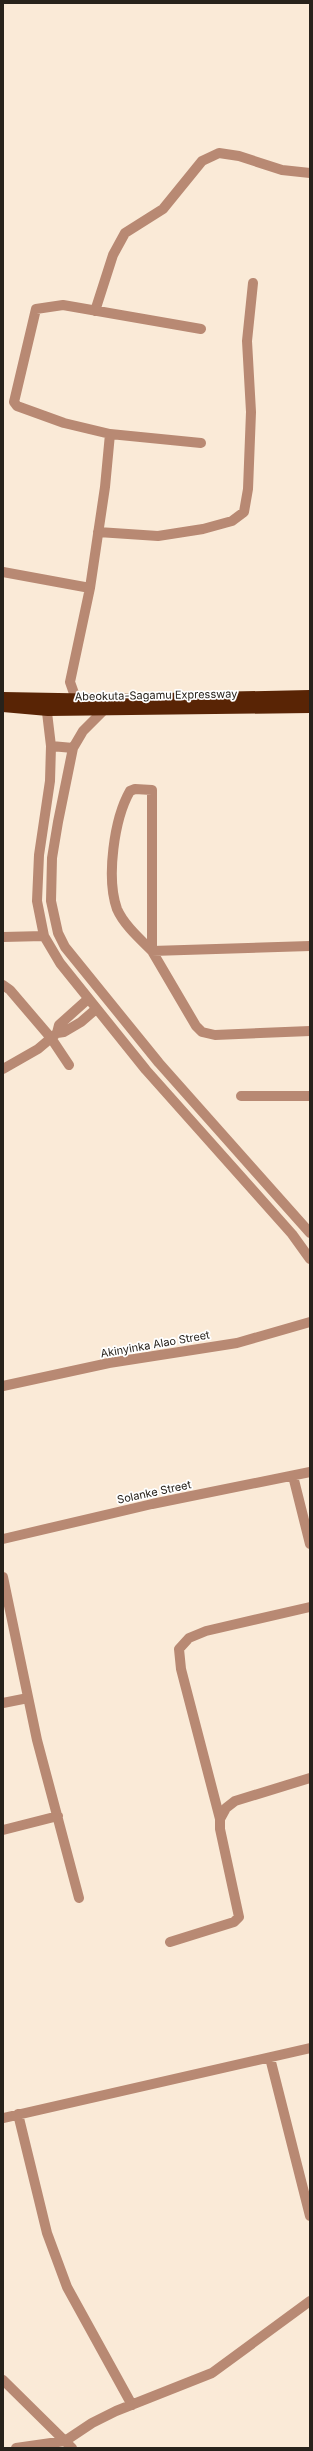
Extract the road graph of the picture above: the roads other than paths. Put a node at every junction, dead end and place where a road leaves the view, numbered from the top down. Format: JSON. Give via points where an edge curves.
{"nodes":[{"id":1,"x":310,"y":173,"type":"edge"},
{"id":2,"x":253,"y":283,"type":"dead end"},
{"id":3,"x":95,"y":311,"type":"junction"},
{"id":4,"x":201,"y":329,"type":"dead end"},
{"id":5,"x":110,"y":434,"type":"junction"},
{"id":6,"x":201,"y":444,"type":"dead end"},
{"id":7,"x":98,"y":532,"type":"junction"},
{"id":8,"x":3,"y":572,"type":"edge"},
{"id":9,"x":90,"y":588,"type":"junction"},
{"id":10,"x":310,"y":696,"type":"edge"},
{"id":11,"x":3,"y":698,"type":"edge"},
{"id":12,"x":76,"y":699,"type":"junction"},
{"id":13,"x":113,"y":700,"type":"junction"},
{"id":14,"x":46,"y":704,"type":"junction"},
{"id":15,"x":3,"y":706,"type":"edge"},
{"id":16,"x":310,"y":707,"type":"edge"},
{"id":17,"x":105,"y":709,"type":"junction"},
{"id":18,"x":51,"y":746,"type":"junction"},
{"id":19,"x":72,"y":748,"type":"junction"},
{"id":20,"x":50,"y":782,"type":"junction"},
{"id":21,"x":64,"y":784,"type":"junction"},
{"id":22,"x":44,"y":936,"type":"junction"},
{"id":23,"x":3,"y":937,"type":"edge"},
{"id":24,"x":310,"y":946,"type":"edge"},
{"id":25,"x":152,"y":951,"type":"junction"},
{"id":26,"x":3,"y":984,"type":"edge"},
{"id":27,"x":88,"y":999,"type":"junction"},
{"id":28,"x":96,"y":1009,"type":"junction"},
{"id":29,"x":310,"y":1031,"type":"edge"},
{"id":30,"x":54,"y":1036,"type":"junction"},
{"id":31,"x":69,"y":1065,"type":"dead end"},
{"id":32,"x":3,"y":1069,"type":"edge"},
{"id":33,"x":241,"y":1096,"type":"dead end"},
{"id":34,"x":310,"y":1096,"type":"edge"},
{"id":35,"x":310,"y":1233,"type":"edge"},
{"id":36,"x":310,"y":1259,"type":"edge"},
{"id":37,"x":310,"y":1322,"type":"edge"},
{"id":38,"x":3,"y":1386,"type":"edge"},
{"id":39,"x":310,"y":1472,"type":"edge"},
{"id":40,"x":293,"y":1476,"type":"junction"},
{"id":41,"x":3,"y":1539,"type":"edge"},
{"id":42,"x":310,"y":1544,"type":"edge"},
{"id":43,"x":3,"y":1577,"type":"edge"},
{"id":44,"x":310,"y":1607,"type":"edge"},
{"id":45,"x":28,"y":1698,"type":"junction"},
{"id":46,"x":3,"y":1703,"type":"edge"},
{"id":47,"x":310,"y":1778,"type":"edge"},
{"id":48,"x":58,"y":1816,"type":"junction"},
{"id":49,"x":220,"y":1819,"type":"junction"},
{"id":50,"x":3,"y":1830,"type":"edge"},
{"id":51,"x":79,"y":1898,"type":"dead end"},
{"id":52,"x":170,"y":1942,"type":"dead end"},
{"id":53,"x":310,"y":2048,"type":"edge"},
{"id":54,"x":270,"y":2058,"type":"junction"},
{"id":55,"x":18,"y":2114,"type":"junction"},
{"id":56,"x":3,"y":2118,"type":"edge"},
{"id":57,"x":310,"y":2216,"type":"edge"},
{"id":58,"x":310,"y":2301,"type":"edge"},
{"id":59,"x":3,"y":2380,"type":"edge"},
{"id":60,"x":132,"y":2405,"type":"junction"},
{"id":61,"x":68,"y":2445,"type":"edge"},
{"id":62,"x":16,"y":2448,"type":"edge"}],
"edges":[{"from":1,"to":3,"type":"street","via":[[282,170],[240,156],[219,153],[202,161],[163,209],[124,233]]},
{"from":2,"to":7,"type":"street","via":[[247,341],[251,419],[248,489],[244,512],[232,521],[203,529],[158,536]]},
{"from":3,"to":4,"type":"street"},
{"from":3,"to":5,"type":"street","via":[[63,305],[36,309],[14,402],[17,406],[64,423]]},
{"from":5,"to":6,"type":"street"},
{"from":5,"to":7,"type":"street"},
{"from":7,"to":9,"type":"street"},
{"from":8,"to":9,"type":"street"},
{"from":9,"to":12,"type":"street","via":[[70,682]]},
{"from":10,"to":13,"type":"highway","name":"Abeokuta-Sagamu Expressway"},
{"from":11,"to":14,"type":"highway","name":"Abeokuta-Sagamu Expressway"},
{"from":12,"to":13,"type":"highway","name":"Abeokuta-Sagamu Expressway"},
{"from":12,"to":14,"type":"highway","name":"Abeokuta-Sagamu Expressway"},
{"from":13,"to":17,"type":"street"},
{"from":14,"to":15,"type":"highway","name":"Abeokuta-Sagamu Expressway"},
{"from":14,"to":17,"type":"highway","name":"Abeokuta-Sagamu Expressway"},
{"from":14,"to":18,"type":"street"},
{"from":16,"to":17,"type":"highway","name":"Abeokuta-Sagamu Expressway"},
{"from":17,"to":19,"type":"street","via":[[83,731]]},
{"from":18,"to":19,"type":"street"},
{"from":18,"to":20,"type":"street"},
{"from":19,"to":21,"type":"street"},
{"from":20,"to":21,"type":"street"},
{"from":20,"to":22,"type":"street","via":[[38,863],[37,901]]},
{"from":21,"to":35,"type":"street","via":[[52,858],[51,901],[58,933],[65,947],[160,1063]]},
{"from":22,"to":23,"type":"street"},
{"from":22,"to":27,"type":"street","via":[[60,963]]},
{"from":24,"to":25,"type":"street"},
{"from":25,"to":25,"type":"street","via":[[154,796],[148,788],[130,791],[122,809],[112,861],[112,877],[117,908],[123,920]]},
{"from":25,"to":29,"type":"street","via":[[202,1032],[215,1035]]},
{"from":26,"to":30,"type":"street"},
{"from":27,"to":28,"type":"street"},
{"from":27,"to":30,"type":"street","via":[[59,1025]]},
{"from":28,"to":30,"type":"street","via":[[70,1029]]},
{"from":28,"to":36,"type":"street","via":[[146,1070],[292,1234]]},
{"from":30,"to":31,"type":"street"},
{"from":30,"to":32,"type":"street","via":[[38,1049]]},
{"from":33,"to":34,"type":"street"},
{"from":37,"to":38,"type":"street","name":"Akinyinka Alao Street","via":[[237,1343],[109,1363]]},
{"from":39,"to":40,"type":"street","name":"Solanke Street"},
{"from":40,"to":41,"type":"street","name":"Solanke Street","via":[[152,1504]]},
{"from":40,"to":42,"type":"street"},
{"from":43,"to":45,"type":"street"},
{"from":44,"to":49,"type":"street","via":[[206,1631],[189,1638],[178,1650]]},
{"from":45,"to":46,"type":"street"},
{"from":45,"to":48,"type":"street"},
{"from":47,"to":49,"type":"street","via":[[235,1801],[226,1808]]},
{"from":48,"to":50,"type":"street"},
{"from":48,"to":51,"type":"street"},
{"from":49,"to":52,"type":"street","via":[[239,1917],[234,1922]]},
{"from":53,"to":54,"type":"street"},
{"from":54,"to":55,"type":"street"},
{"from":54,"to":57,"type":"street"},
{"from":55,"to":56,"type":"street"},
{"from":55,"to":60,"type":"street","via":[[47,2233],[67,2287]]},
{"from":58,"to":60,"type":"street","via":[[212,2373]]},
{"from":59,"to":61,"type":"street"},
{"from":60,"to":61,"type":"street","via":[[92,2423]]},
{"from":61,"to":62,"type":"street"}]}
